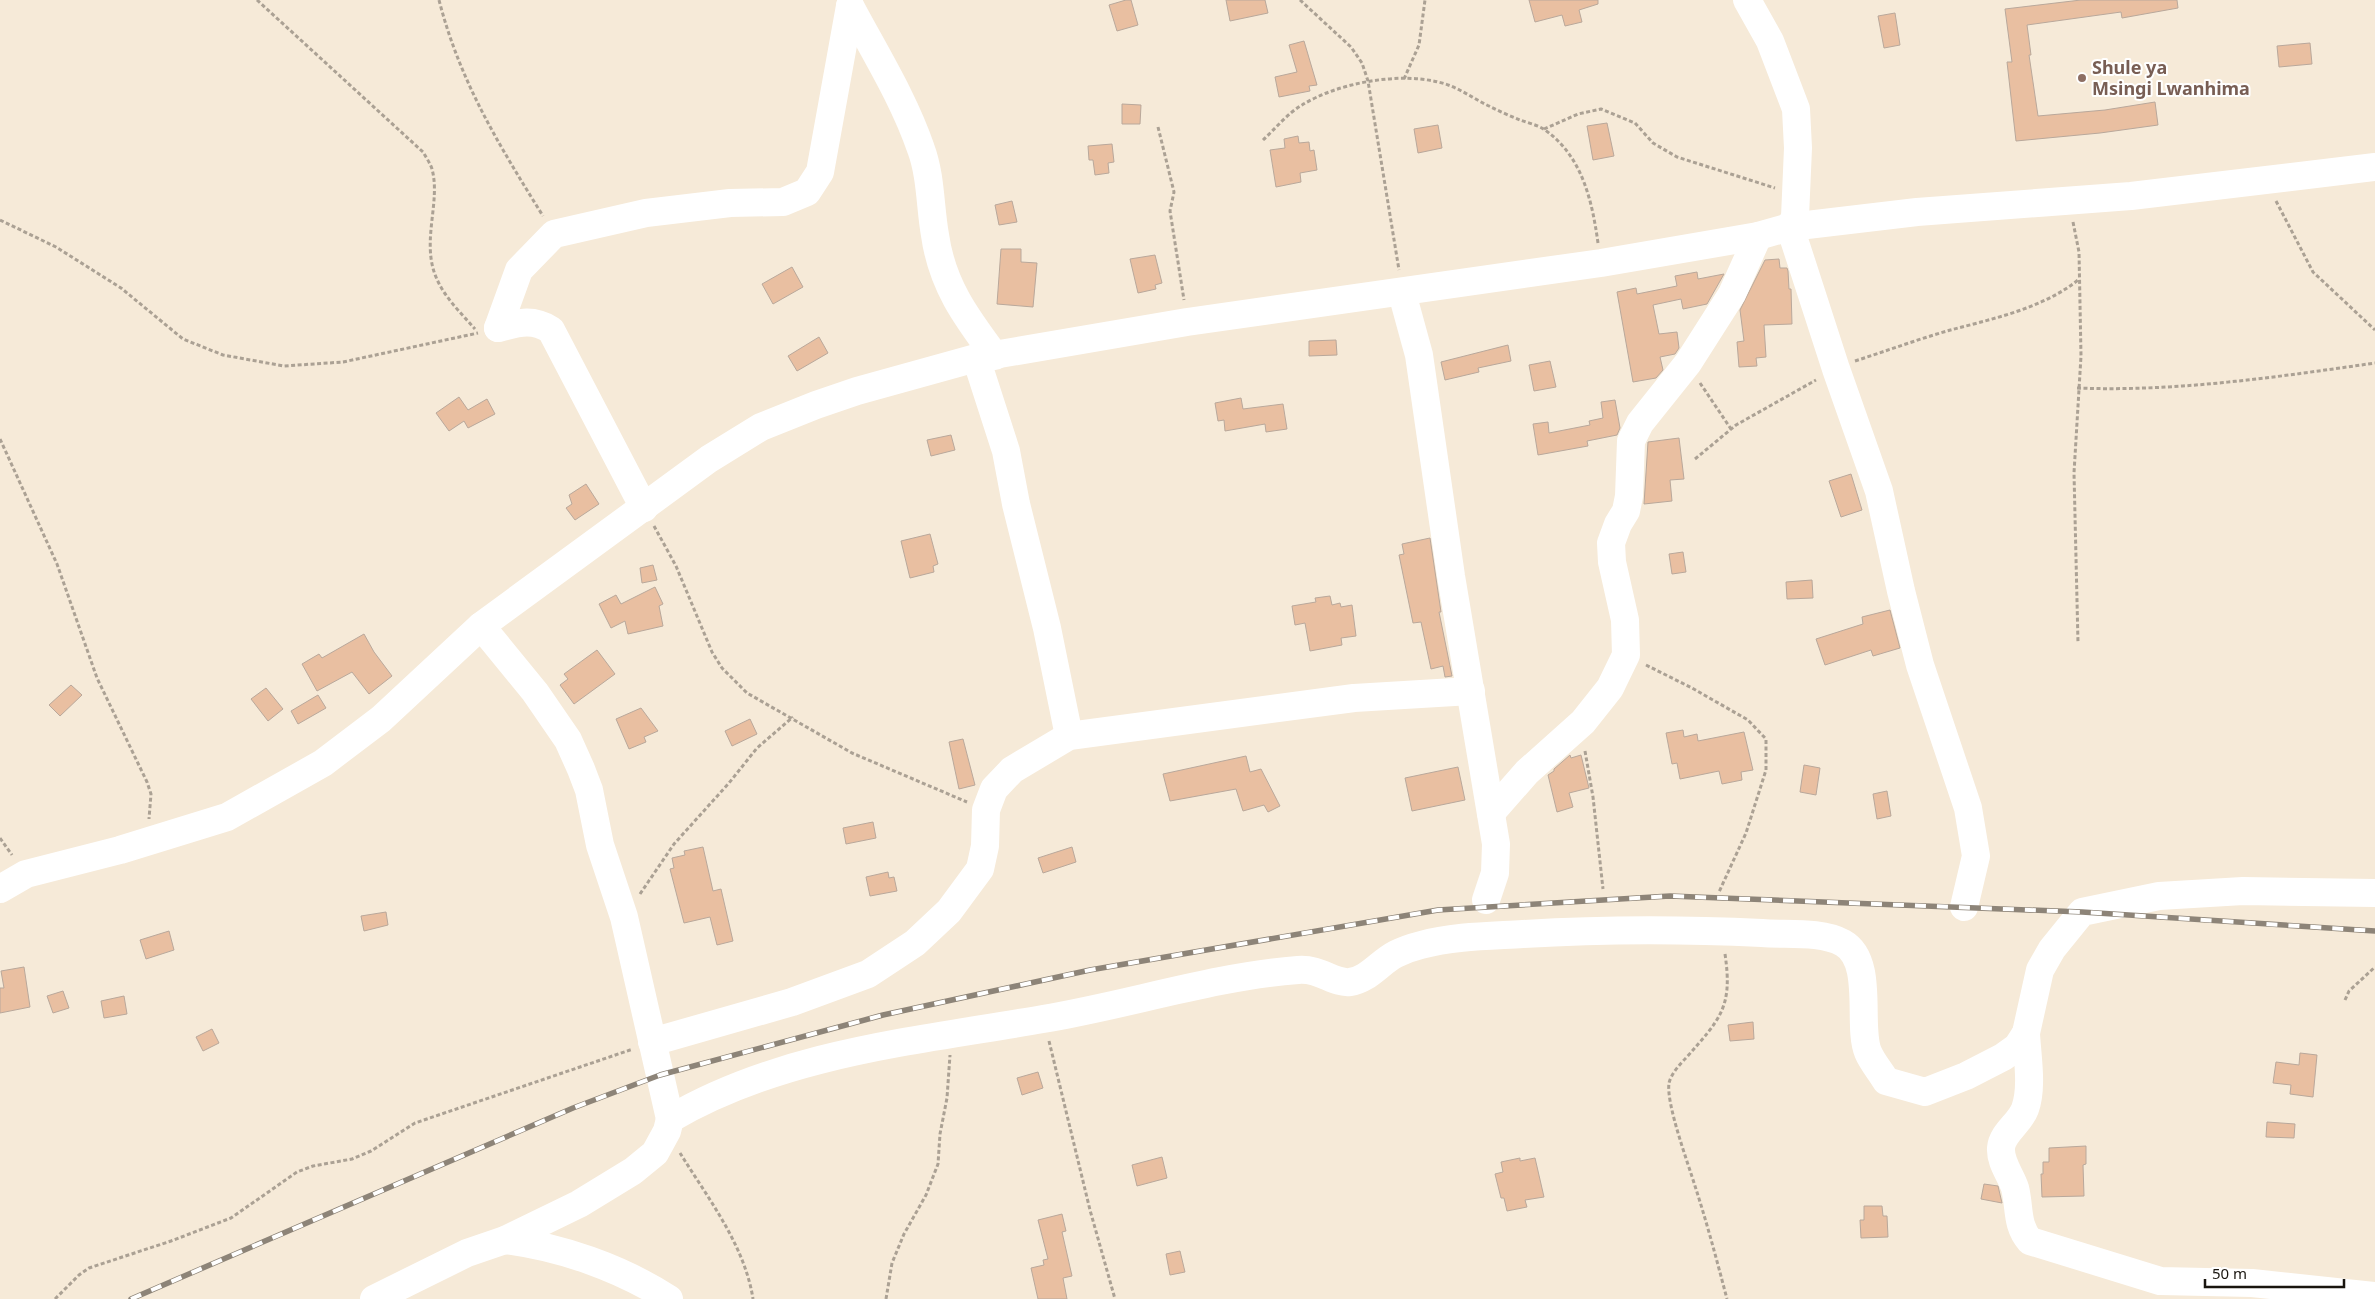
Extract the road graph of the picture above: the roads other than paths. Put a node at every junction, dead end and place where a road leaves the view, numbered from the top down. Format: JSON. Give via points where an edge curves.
{"nodes":[{"id":1,"x":1747,"y":0,"type":"edge"},
{"id":2,"x":2375,"y":168,"type":"edge"},
{"id":3,"x":1790,"y":227,"type":"junction"},
{"id":4,"x":1758,"y":236,"type":"junction"},
{"id":5,"x":1402,"y":293,"type":"junction"},
{"id":6,"x":985,"y":357,"type":"junction"},
{"id":7,"x":644,"y":508,"type":"junction"},
{"id":8,"x":481,"y":626,"type":"junction"},
{"id":9,"x":1471,"y":691,"type":"junction"},
{"id":10,"x":1069,"y":736,"type":"junction"},
{"id":11,"x":1491,"y":812,"type":"junction"},
{"id":12,"x":0,"y":889,"type":"edge"},
{"id":13,"x":2375,"y":893,"type":"edge"},
{"id":14,"x":1486,"y":900,"type":"dead end"},
{"id":15,"x":1964,"y":907,"type":"dead end"},
{"id":16,"x":2026,"y":1033,"type":"junction"},
{"id":17,"x":652,"y":1042,"type":"junction"},
{"id":18,"x":668,"y":1125,"type":"junction"},
{"id":19,"x":505,"y":1240,"type":"junction"},
{"id":20,"x":2375,"y":1296,"type":"edge"},
{"id":21,"x":374,"y":1299,"type":"edge"},
{"id":22,"x":669,"y":1299,"type":"edge"}],
"edges":[{"from":1,"to":3,"type":"street","via":[[1770,41],[1796,108],[1795,217]]},
{"from":2,"to":3,"type":"street"},
{"from":3,"to":4,"type":"street"},
{"from":3,"to":15,"type":"street","via":[[1879,491],[1920,665],[1968,808],[1976,856]]},
{"from":4,"to":5,"type":"street"},
{"from":4,"to":11,"type":"street","via":[[1732,294],[1688,364],[1640,423],[1631,440],[1629,496],[1626,511],[1611,543],[1625,620],[1626,655],[1610,688],[1583,722],[1528,772]]},
{"from":5,"to":6,"type":"street","via":[[1187,322]]},
{"from":5,"to":9,"type":"street","via":[[1419,355],[1450,576]]},
{"from":6,"to":7,"type":"street","via":[[857,391],[761,427],[710,459]]},
{"from":6,"to":7,"type":"street","via":[[946,281],[935,237],[922,151],[908,116],[850,6],[820,172],[807,192],[782,202],[730,203],[646,213],[554,234],[519,270],[488,330],[524,322],[541,323],[551,330]]},
{"from":6,"to":10,"type":"street"},
{"from":7,"to":8,"type":"street"},
{"from":8,"to":12,"type":"street","via":[[381,719],[323,763],[227,817],[26,874]]},
{"from":8,"to":17,"type":"street","via":[[536,692],[568,740],[589,790],[600,845],[624,917]]},
{"from":9,"to":10,"type":"street","via":[[1354,698]]},
{"from":9,"to":11,"type":"street"},
{"from":10,"to":17,"type":"street","via":[[1012,770],[994,789],[986,810],[985,846],[980,869],[949,911],[915,943],[868,974],[792,1002]]},
{"from":11,"to":14,"type":"street","via":[[1496,844],[1495,874]]},
{"from":13,"to":16,"type":"street","via":[[2243,891],[2160,896],[2082,912],[2052,949],[2040,970]]},
{"from":16,"to":18,"type":"street","via":[[2017,1047],[2003,1057],[1925,1092],[1886,1081],[1867,1050],[1864,988],[1857,958],[1844,944],[1820,937],[1721,931],[1589,930],[1482,936],[1434,942],[1395,955],[1367,975],[1348,983],[1316,970],[1300,970],[1204,984],[1044,1019],[815,1061],[719,1092]]},
{"from":16,"to":20,"type":"street","via":[[2028,1092],[2025,1110],[2006,1135],[2001,1148],[2014,1186],[2022,1232],[2030,1242],[2160,1281],[2252,1283]]},
{"from":17,"to":18,"type":"street"},
{"from":18,"to":19,"type":"street","via":[[655,1153],[633,1170],[579,1204]]},
{"from":19,"to":21,"type":"street","via":[[467,1253]]},
{"from":19,"to":22,"type":"street","via":[[532,1243],[594,1263],[632,1277]]}]}
